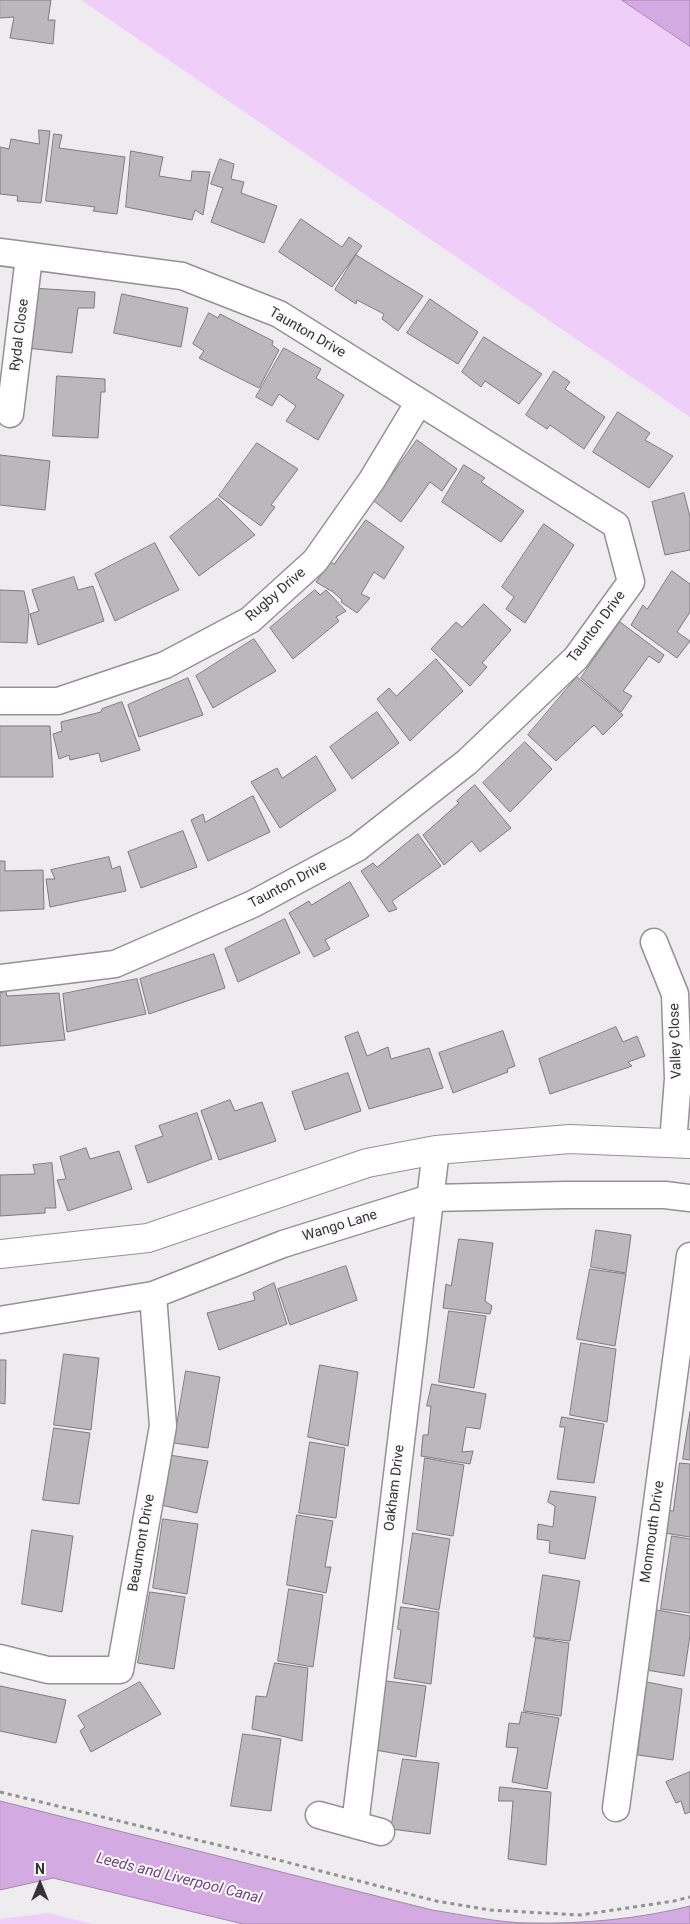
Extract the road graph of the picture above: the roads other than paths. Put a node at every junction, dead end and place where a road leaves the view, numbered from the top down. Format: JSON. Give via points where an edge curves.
{"nodes":[{"id":1,"x":0,"y":252,"type":"edge"},
{"id":2,"x":29,"y":257,"type":"junction"},
{"id":3,"x":419,"y":402,"type":"junction"},
{"id":4,"x":10,"y":414,"type":"dead end"},
{"id":5,"x":0,"y":701,"type":"edge"},
{"id":6,"x":654,"y":942,"type":"dead end"},
{"id":7,"x":0,"y":978,"type":"edge"},
{"id":8,"x":681,"y":1143,"type":"edge"},
{"id":9,"x":436,"y":1150,"type":"junction"},
{"id":10,"x":430,"y":1198,"type":"junction"},
{"id":11,"x":690,"y":1198,"type":"edge"},
{"id":12,"x":0,"y":1254,"type":"edge"},
{"id":13,"x":690,"y":1256,"type":"edge"},
{"id":14,"x":153,"y":1295,"type":"junction"},
{"id":15,"x":0,"y":1320,"type":"edge"},
{"id":16,"x":0,"y":1658,"type":"edge"},
{"id":17,"x":616,"y":1808,"type":"dead end"},
{"id":18,"x":319,"y":1815,"type":"dead end"},
{"id":19,"x":355,"y":1825,"type":"junction"},
{"id":20,"x":381,"y":1832,"type":"dead end"}],
"edges":[{"from":1,"to":2,"type":"street","name":"Taunton Drive"},
{"from":2,"to":3,"type":"street","name":"Taunton Drive","via":[[182,276],[279,314]]},
{"from":2,"to":4,"type":"street","name":"Rydal Close"},
{"from":3,"to":5,"type":"street","name":"Rugby Drive","via":[[372,480],[314,561],[250,620],[165,665],[58,701]]},
{"from":3,"to":7,"type":"street","name":"Taunton Drive","via":[[616,525],[631,582],[582,650],[467,762],[358,848],[253,904],[115,964]]},
{"from":6,"to":8,"type":"street","name":"Valley Close","via":[[675,994]]},
{"from":8,"to":9,"type":"main road","via":[[570,1139]]},
{"from":9,"to":10,"type":"street","name":"Oakham Drive"},
{"from":9,"to":12,"type":"main road","via":[[368,1163],[148,1238]]},
{"from":10,"to":11,"type":"street","name":"Wango Lane","via":[[567,1195]]},
{"from":10,"to":14,"type":"street","name":"Wango Lane","via":[[283,1244]]},
{"from":10,"to":19,"type":"street","name":"Oakham Drive"},
{"from":13,"to":17,"type":"street","name":"Monmouth Drive"},
{"from":14,"to":15,"type":"street","name":"Wango Lane"},
{"from":14,"to":16,"type":"street","name":"Beaumont Drive","via":[[162,1426],[120,1670],[48,1670]]},
{"from":18,"to":19,"type":"street"},
{"from":19,"to":20,"type":"street"}]}
